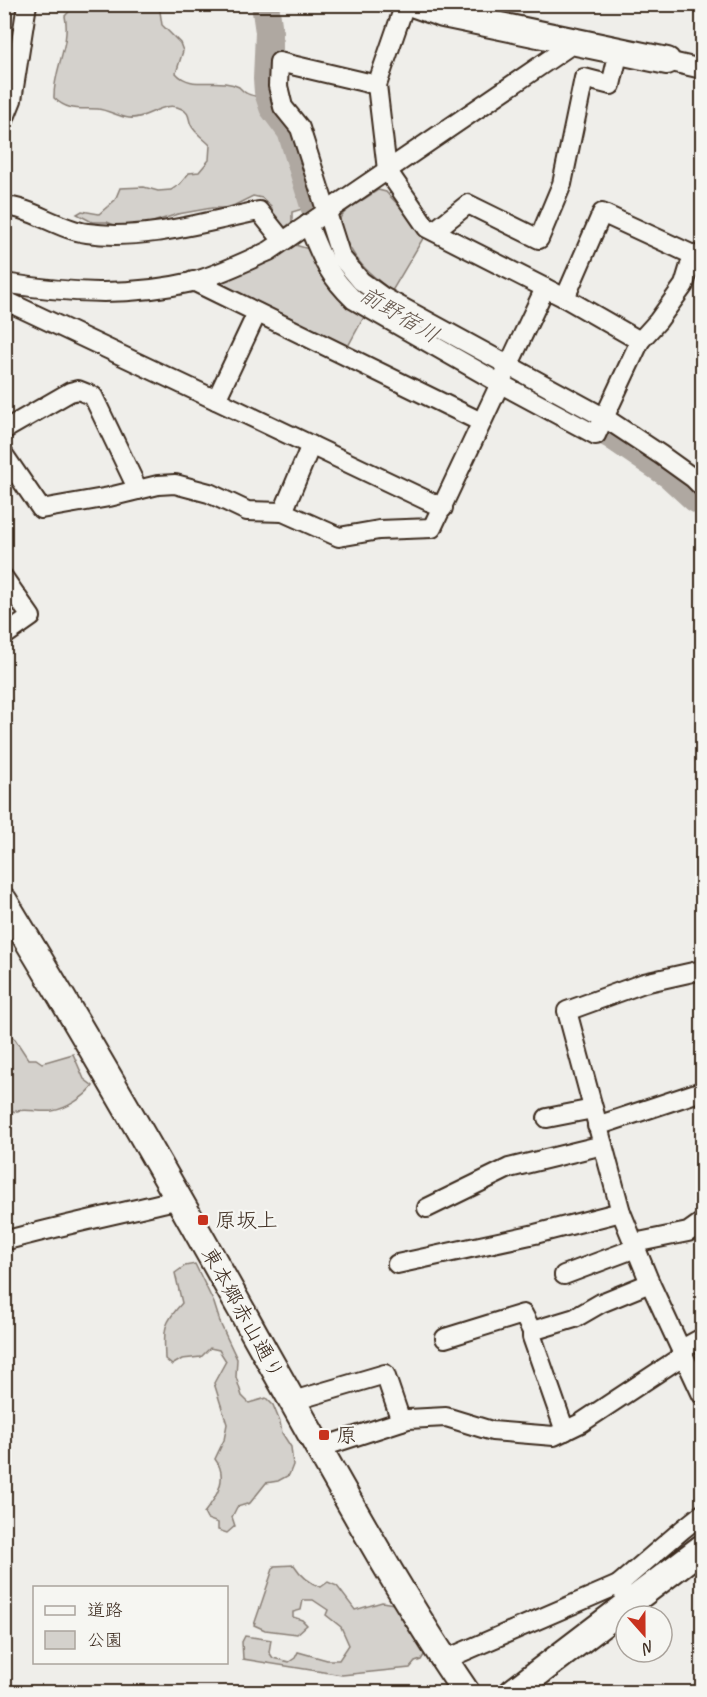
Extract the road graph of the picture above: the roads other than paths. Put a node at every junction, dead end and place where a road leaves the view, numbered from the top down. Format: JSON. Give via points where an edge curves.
{"nodes":[{"id":1,"x":27,"y":4,"type":"edge"},
{"id":2,"x":405,"y":4,"type":"edge"},
{"id":3,"x":415,"y":4,"type":"edge"},
{"id":4,"x":575,"y":42,"type":"junction"},
{"id":5,"x":619,"y":51,"type":"junction"},
{"id":6,"x":667,"y":61,"type":"joint"},
{"id":7,"x":702,"y":69,"type":"edge"},
{"id":8,"x":377,"y":85,"type":"junction"},
{"id":9,"x":4,"y":120,"type":"edge"},
{"id":10,"x":387,"y":170,"type":"junction"},
{"id":11,"x":4,"y":206,"type":"edge"},
{"id":12,"x":326,"y":213,"type":"junction"},
{"id":13,"x":309,"y":225,"type":"junction"},
{"id":14,"x":434,"y":231,"type":"junction"},
{"id":15,"x":283,"y":241,"type":"junction"},
{"id":16,"x":698,"y":253,"type":"edge"},
{"id":17,"x":193,"y":281,"type":"junction"},
{"id":18,"x":4,"y":283,"type":"edge"},
{"id":19,"x":545,"y":288,"type":"junction"},
{"id":20,"x":565,"y":297,"type":"junction"},
{"id":21,"x":4,"y":300,"type":"edge"},
{"id":22,"x":257,"y":313,"type":"junction"},
{"id":23,"x":640,"y":341,"type":"junction"},
{"id":24,"x":510,"y":366,"type":"junction"},
{"id":25,"x":501,"y":384,"type":"junction"},
{"id":26,"x":216,"y":400,"type":"junction"},
{"id":27,"x":605,"y":418,"type":"junction"},
{"id":28,"x":481,"y":422,"type":"junction"},
{"id":29,"x":4,"y":430,"type":"edge"},
{"id":30,"x":310,"y":445,"type":"junction"},
{"id":31,"x":4,"y":455,"type":"edge"},
{"id":32,"x":702,"y":487,"type":"edge"},
{"id":33,"x":138,"y":490,"type":"junction"},
{"id":34,"x":442,"y":508,"type":"junction"},
{"id":35,"x":284,"y":512,"type":"junction"},
{"id":36,"x":4,"y":578,"type":"edge"},
{"id":37,"x":4,"y":636,"type":"edge"},
{"id":38,"x":4,"y":901,"type":"edge"},
{"id":39,"x":702,"y":970,"type":"edge"},
{"id":40,"x":702,"y":1091,"type":"edge"},
{"id":41,"x":595,"y":1117,"type":"junction"},
{"id":42,"x":547,"y":1118,"type":"dead end"},
{"id":43,"x":603,"y":1145,"type":"junction"},
{"id":44,"x":179,"y":1199,"type":"junction"},
{"id":45,"x":427,"y":1208,"type":"dead end"},
{"id":46,"x":621,"y":1212,"type":"junction"},
{"id":47,"x":702,"y":1222,"type":"edge"},
{"id":48,"x":4,"y":1241,"type":"edge"},
{"id":49,"x":635,"y":1246,"type":"junction"},
{"id":50,"x":397,"y":1264,"type":"dead end"},
{"id":51,"x":564,"y":1275,"type":"dead end"},
{"id":52,"x":650,"y":1283,"type":"junction"},
{"id":53,"x":532,"y":1331,"type":"junction"},
{"id":54,"x":445,"y":1338,"type":"dead end"},
{"id":55,"x":702,"y":1338,"type":"edge"},
{"id":56,"x":683,"y":1352,"type":"junction"},
{"id":57,"x":701,"y":1389,"type":"edge"},
{"id":58,"x":293,"y":1401,"type":"junction"},
{"id":59,"x":401,"y":1421,"type":"junction"},
{"id":60,"x":565,"y":1431,"type":"junction"},
{"id":61,"x":320,"y":1448,"type":"junction"},
{"id":62,"x":702,"y":1514,"type":"edge"},
{"id":63,"x":702,"y":1548,"type":"edge"},
{"id":64,"x":624,"y":1594,"type":"junction"},
{"id":65,"x":444,"y":1660,"type":"junction"},
{"id":66,"x":466,"y":1692,"type":"edge"},
{"id":67,"x":513,"y":1692,"type":"edge"}],
"edges":[{"from":1,"to":9,"type":"street","via":[[12,100]]},
{"from":2,"to":8,"type":"street"},
{"from":3,"to":4,"type":"street","via":[[443,14]]},
{"from":4,"to":5,"type":"street"},
{"from":4,"to":10,"type":"street"},
{"from":5,"to":6,"type":"street"},
{"from":5,"to":14,"type":"street","via":[[611,85],[584,78],[562,184],[539,239],[468,204]]},
{"from":6,"to":7,"type":"street"},
{"from":8,"to":10,"type":"street"},
{"from":8,"to":12,"type":"street","via":[[279,62],[278,86],[283,107],[300,128]]},
{"from":10,"to":12,"type":"street"},
{"from":10,"to":14,"type":"street","via":[[427,228]]},
{"from":11,"to":15,"type":"street","via":[[85,233],[127,235],[260,211]]},
{"from":12,"to":13,"type":"street"},
{"from":12,"to":24,"type":"street","via":[[341,257],[361,281],[382,297]]},
{"from":13,"to":15,"type":"street"},
{"from":13,"to":25,"type":"street","via":[[325,265],[354,300]]},
{"from":14,"to":19,"type":"street"},
{"from":15,"to":17,"type":"street","via":[[232,268]]},
{"from":16,"to":20,"type":"street","via":[[602,213]]},
{"from":16,"to":23,"type":"street","via":[[684,285]]},
{"from":17,"to":18,"type":"street","via":[[122,292],[50,290]]},
{"from":17,"to":22,"type":"street"},
{"from":19,"to":20,"type":"street"},
{"from":19,"to":24,"type":"street"},
{"from":20,"to":23,"type":"street"},
{"from":21,"to":26,"type":"street"},
{"from":22,"to":26,"type":"street"},
{"from":22,"to":28,"type":"street"},
{"from":23,"to":27,"type":"street"},
{"from":24,"to":25,"type":"street"},
{"from":24,"to":27,"type":"street"},
{"from":25,"to":27,"type":"street","via":[[596,435]]},
{"from":25,"to":28,"type":"street"},
{"from":26,"to":30,"type":"street"},
{"from":27,"to":32,"type":"street"},
{"from":28,"to":34,"type":"street"},
{"from":29,"to":33,"type":"street","via":[[70,392],[78,390],[93,396]]},
{"from":30,"to":34,"type":"street"},
{"from":30,"to":35,"type":"street"},
{"from":31,"to":33,"type":"street","via":[[40,510]]},
{"from":33,"to":35,"type":"street","via":[[175,484],[209,493],[247,511]]},
{"from":34,"to":35,"type":"street","via":[[432,528],[379,530],[339,537]]},
{"from":36,"to":37,"type":"street","via":[[31,617]]},
{"from":38,"to":44,"type":"street","name":"東本郷赤山通り"},
{"from":39,"to":41,"type":"street","via":[[644,983],[567,1011]]},
{"from":40,"to":41,"type":"street"},
{"from":41,"to":42,"type":"street"},
{"from":41,"to":43,"type":"street"},
{"from":43,"to":45,"type":"street","via":[[509,1168]]},
{"from":43,"to":46,"type":"street"},
{"from":44,"to":48,"type":"street"},
{"from":44,"to":58,"type":"street","name":"東本郷赤山通り"},
{"from":46,"to":49,"type":"street"},
{"from":46,"to":50,"type":"street"},
{"from":47,"to":49,"type":"street","via":[[688,1232]]},
{"from":49,"to":51,"type":"street"},
{"from":49,"to":52,"type":"street"},
{"from":52,"to":53,"type":"street","via":[[575,1318]]},
{"from":52,"to":56,"type":"street"},
{"from":53,"to":54,"type":"street","via":[[523,1314]]},
{"from":53,"to":60,"type":"street"},
{"from":55,"to":56,"type":"street"},
{"from":56,"to":57,"type":"street"},
{"from":56,"to":60,"type":"street"},
{"from":58,"to":59,"type":"street","via":[[385,1374]]},
{"from":58,"to":61,"type":"street","name":"東本郷赤山通り"},
{"from":59,"to":60,"type":"street","via":[[446,1418],[492,1431],[554,1436]]},
{"from":59,"to":61,"type":"street"},
{"from":61,"to":65,"type":"street","name":"東本郷赤山通り"},
{"from":62,"to":64,"type":"street","via":[[681,1530]]},
{"from":63,"to":64,"type":"street"},
{"from":64,"to":65,"type":"street"},
{"from":64,"to":67,"type":"street"},
{"from":65,"to":66,"type":"street","name":"東本郷赤山通り"}]}
